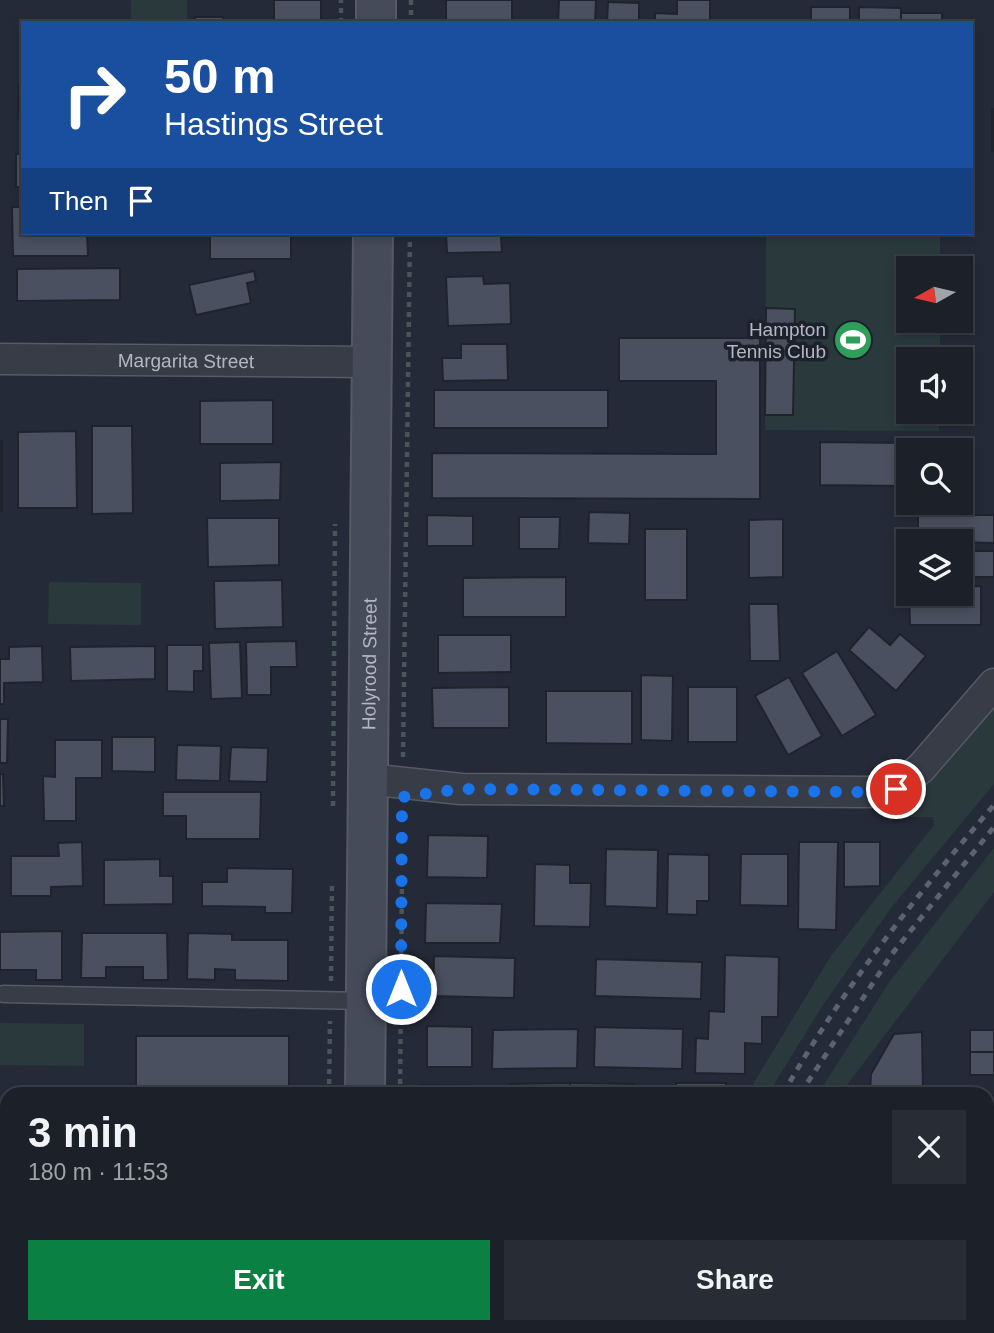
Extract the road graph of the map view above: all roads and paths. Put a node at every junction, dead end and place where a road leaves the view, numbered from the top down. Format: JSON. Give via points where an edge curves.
{"nodes":[{"id":1,"x":341,"y":0,"type":"edge"},
{"id":2,"x":376,"y":0,"type":"edge"},
{"id":3,"x":411,"y":0,"type":"edge"},
{"id":4,"x":341,"y":21,"type":"edge"},
{"id":5,"x":376,"y":21,"type":"edge"},
{"id":6,"x":411,"y":21,"type":"edge"},
{"id":7,"x":373,"y":235,"type":"edge"},
{"id":8,"x":410,"y":235,"type":"edge"},
{"id":9,"x":0,"y":359,"type":"edge"},
{"id":10,"x":371,"y":362,"type":"junction"},
{"id":11,"x":335,"y":521,"type":"dead end"},
{"id":12,"x":994,"y":684,"type":"edge"},
{"id":13,"x":379,"y":786,"type":"junction"},
{"id":14,"x":461,"y":789,"type":"junction"},
{"id":15,"x":333,"y":817,"type":"dead end"},
{"id":16,"x":402,"y":868,"type":"dead end"},
{"id":17,"x":332,"y":870,"type":"dead end"},
{"id":18,"x":4,"y":994,"type":"dead end"},
{"id":19,"x":348,"y":1001,"type":"junction"},
{"id":20,"x":330,"y":1087,"type":"edge"},
{"id":21,"x":364,"y":1087,"type":"edge"},
{"id":22,"x":400,"y":1087,"type":"edge"}],
"edges":[{"from":1,"to":4,"type":"path"},
{"from":2,"to":5,"type":"street"},
{"from":3,"to":6,"type":"path"},
{"from":7,"to":10,"type":"street","name":"Holyrood Street"},
{"from":8,"to":13,"type":"path"},
{"from":9,"to":10,"type":"street","name":"Margarita Street"},
{"from":10,"to":13,"type":"street","name":"Holyrood Street"},
{"from":11,"to":15,"type":"path"},
{"from":12,"to":14,"type":"street","via":[[896,789]]},
{"from":13,"to":14,"type":"street"},
{"from":13,"to":14,"type":"street"},
{"from":13,"to":19,"type":"street","name":"Holyrood Street"},
{"from":16,"to":22,"type":"path"},
{"from":17,"to":19,"type":"path"},
{"from":18,"to":19,"type":"lane"},
{"from":19,"to":20,"type":"path"},
{"from":19,"to":21,"type":"street","name":"Holyrood Street"}]}
